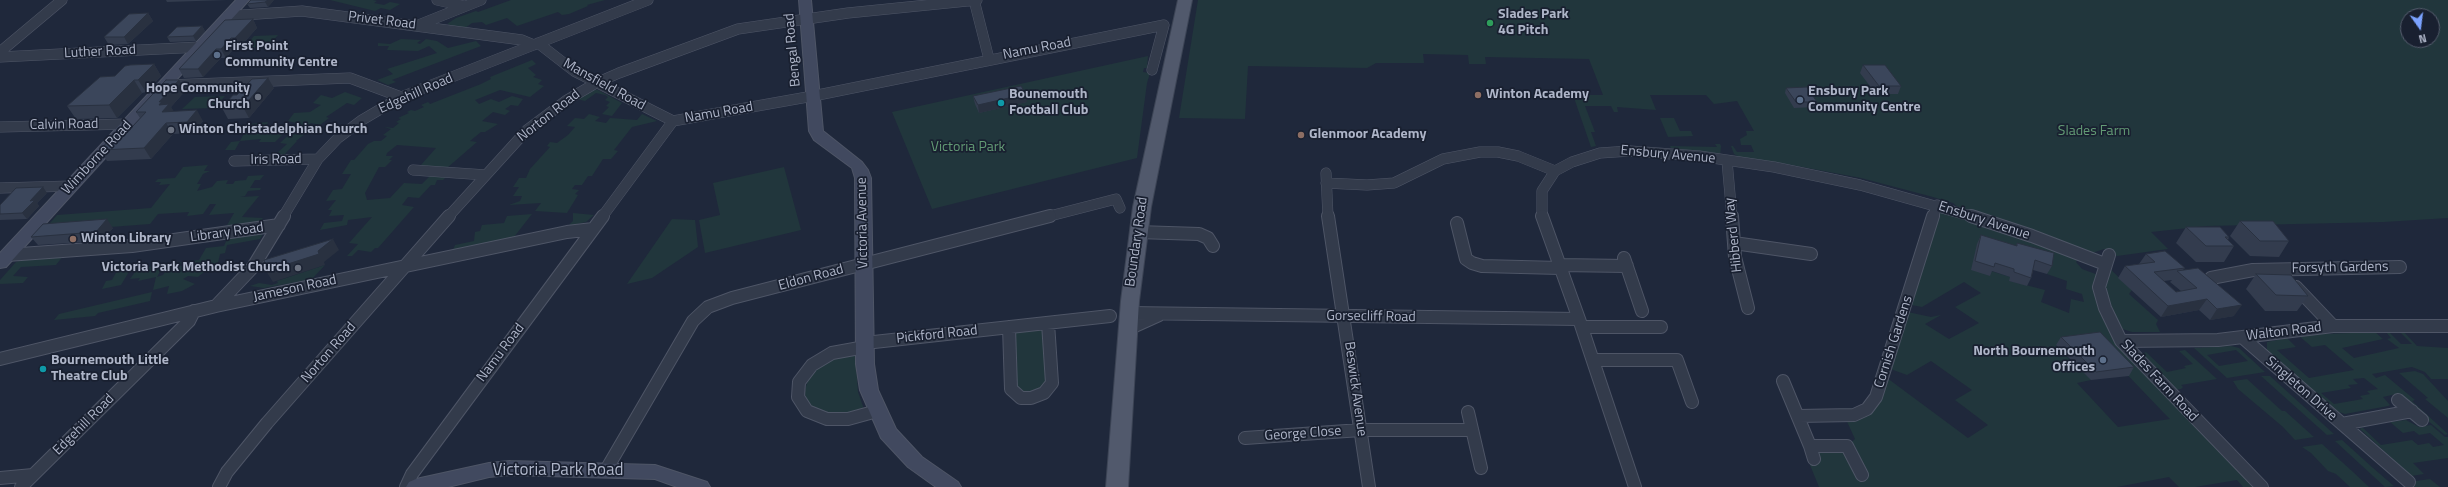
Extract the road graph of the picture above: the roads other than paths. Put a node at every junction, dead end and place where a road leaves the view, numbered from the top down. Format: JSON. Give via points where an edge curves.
{"nodes":[{"id":1,"x":62,"y":0,"type":"edge"},
{"id":2,"x":243,"y":0,"type":"edge"},
{"id":3,"x":437,"y":0,"type":"edge"},
{"id":4,"x":481,"y":0,"type":"edge"},
{"id":5,"x":648,"y":0,"type":"edge"},
{"id":6,"x":805,"y":0,"type":"edge"},
{"id":7,"x":975,"y":0,"type":"edge"},
{"id":8,"x":1185,"y":0,"type":"edge"},
{"id":9,"x":464,"y":6,"type":"junction"},
{"id":10,"x":228,"y":16,"type":"junction"},
{"id":11,"x":806,"y":18,"type":"junction"},
{"id":12,"x":416,"y":26,"type":"junction"},
{"id":13,"x":536,"y":44,"type":"junction"},
{"id":14,"x":200,"y":47,"type":"junction"},
{"id":15,"x":0,"y":52,"type":"edge"},
{"id":16,"x":0,"y":57,"type":"edge"},
{"id":17,"x":989,"y":59,"type":"junction"},
{"id":18,"x":1152,"y":70,"type":"dead end"},
{"id":19,"x":596,"y":83,"type":"junction"},
{"id":20,"x":164,"y":86,"type":"junction"},
{"id":21,"x":813,"y":96,"type":"junction"},
{"id":22,"x":401,"y":97,"type":"junction"},
{"id":23,"x":673,"y":121,"type":"junction"},
{"id":24,"x":128,"y":124,"type":"junction"},
{"id":25,"x":0,"y":127,"type":"edge"},
{"id":26,"x":318,"y":159,"type":"junction"},
{"id":27,"x":234,"y":161,"type":"dead end"},
{"id":28,"x":1727,"y":161,"type":"junction"},
{"id":29,"x":413,"y":170,"type":"dead end"},
{"id":30,"x":1555,"y":171,"type":"junction"},
{"id":31,"x":486,"y":175,"type":"junction"},
{"id":32,"x":72,"y":186,"type":"junction"},
{"id":33,"x":0,"y":188,"type":"edge"},
{"id":34,"x":1937,"y":205,"type":"junction"},
{"id":35,"x":1120,"y":208,"type":"dead end"},
{"id":36,"x":1457,"y":223,"type":"dead end"},
{"id":37,"x":279,"y":225,"type":"junction"},
{"id":38,"x":593,"y":229,"type":"junction"},
{"id":39,"x":1138,"y":232,"type":"junction"},
{"id":40,"x":1734,"y":243,"type":"junction"},
{"id":41,"x":1213,"y":246,"type":"dead end"},
{"id":42,"x":1811,"y":254,"type":"dead end"},
{"id":43,"x":2374,"y":258,"type":"dead end"},
{"id":44,"x":4,"y":259,"type":"edge"},
{"id":45,"x":2107,"y":260,"type":"joint"},
{"id":46,"x":864,"y":264,"type":"junction"},
{"id":47,"x":406,"y":266,"type":"junction"},
{"id":48,"x":1560,"y":266,"type":"junction"},
{"id":49,"x":2400,"y":267,"type":"dead end"},
{"id":50,"x":2383,"y":268,"type":"junction"},
{"id":51,"x":2280,"y":269,"type":"junction"},
{"id":52,"x":2211,"y":278,"type":"edge"},
{"id":53,"x":216,"y":306,"type":"junction"},
{"id":54,"x":1748,"y":308,"type":"dead end"},
{"id":55,"x":194,"y":311,"type":"junction"},
{"id":56,"x":1642,"y":311,"type":"dead end"},
{"id":57,"x":1164,"y":313,"type":"junction"},
{"id":58,"x":1110,"y":316,"type":"dead end"},
{"id":59,"x":1344,"y":317,"type":"junction"},
{"id":60,"x":1134,"y":319,"type":"junction"},
{"id":61,"x":1048,"y":323,"type":"junction"},
{"id":62,"x":1580,"y":323,"type":"junction"},
{"id":63,"x":2332,"y":326,"type":"junction"},
{"id":64,"x":2448,"y":326,"type":"edge"},
{"id":65,"x":1009,"y":327,"type":"junction"},
{"id":66,"x":1661,"y":327,"type":"dead end"},
{"id":67,"x":2242,"y":337,"type":"junction"},
{"id":68,"x":2121,"y":341,"type":"junction"},
{"id":69,"x":865,"y":345,"type":"junction"},
{"id":70,"x":0,"y":359,"type":"edge"},
{"id":71,"x":1593,"y":360,"type":"junction"},
{"id":72,"x":1783,"y":381,"type":"dead end"},
{"id":73,"x":2398,"y":400,"type":"dead end"},
{"id":74,"x":1692,"y":402,"type":"dead end"},
{"id":75,"x":877,"y":411,"type":"junction"},
{"id":76,"x":2412,"y":411,"type":"junction"},
{"id":77,"x":1468,"y":412,"type":"dead end"},
{"id":78,"x":1798,"y":416,"type":"junction"},
{"id":79,"x":2422,"y":420,"type":"dead end"},
{"id":80,"x":2342,"y":424,"type":"junction"},
{"id":81,"x":1361,"y":430,"type":"junction"},
{"id":82,"x":1472,"y":430,"type":"junction"},
{"id":83,"x":1244,"y":438,"type":"dead end"},
{"id":84,"x":1810,"y":446,"type":"junction"},
{"id":85,"x":1814,"y":459,"type":"dead end"},
{"id":86,"x":1481,"y":468,"type":"dead end"},
{"id":87,"x":606,"y":470,"type":"junction"},
{"id":88,"x":33,"y":475,"type":"junction"},
{"id":89,"x":1862,"y":475,"type":"dead end"},
{"id":90,"x":0,"y":478,"type":"edge"},
{"id":91,"x":2409,"y":482,"type":"dead end"},
{"id":92,"x":21,"y":487,"type":"edge"},
{"id":93,"x":219,"y":487,"type":"edge"},
{"id":94,"x":416,"y":487,"type":"edge"},
{"id":95,"x":700,"y":487,"type":"edge"},
{"id":96,"x":950,"y":487,"type":"edge"},
{"id":97,"x":1117,"y":487,"type":"edge"},
{"id":98,"x":1369,"y":487,"type":"edge"},
{"id":99,"x":1635,"y":487,"type":"edge"},
{"id":100,"x":2259,"y":487,"type":"edge"}],
"edges":[{"from":1,"to":15,"type":"street"},
{"from":2,"to":10,"type":"street","name":"Wimborne Road"},
{"from":3,"to":9,"type":"street"},
{"from":4,"to":9,"type":"street"},
{"from":5,"to":13,"type":"street","name":"Edgehill Road"},
{"from":6,"to":11,"type":"street","name":"Bengal Road"},
{"from":7,"to":11,"type":"street","name":"Norton Road"},
{"from":7,"to":17,"type":"street"},
{"from":8,"to":39,"type":"main road","name":"Boundary Road","via":[[1143,194]]},
{"from":9,"to":12,"type":"street"},
{"from":10,"to":12,"type":"street","name":"Privet Road","via":[[302,11]]},
{"from":10,"to":14,"type":"street","name":"Wimborne Road"},
{"from":11,"to":19,"type":"street","name":"Norton Road","via":[[717,35]]},
{"from":11,"to":21,"type":"street","name":"Bengal Road"},
{"from":12,"to":13,"type":"street","name":"Privet Road"},
{"from":13,"to":19,"type":"street","name":"Mansfield Road","via":[[570,69]]},
{"from":13,"to":22,"type":"street","name":"Edgehill Road"},
{"from":14,"to":16,"type":"street","name":"Luther Road"},
{"from":14,"to":20,"type":"street","name":"Wimborne Road"},
{"from":17,"to":18,"type":"street","name":"Namu Road","via":[[1164,25]]},
{"from":17,"to":21,"type":"street","name":"Namu Road"},
{"from":19,"to":23,"type":"street","name":"Mansfield Road"},
{"from":19,"to":31,"type":"street","name":"Norton Road","via":[[555,108],[527,130]]},
{"from":20,"to":22,"type":"street","via":[[350,78]]},
{"from":20,"to":24,"type":"street","name":"Wimborne Road"},
{"from":21,"to":23,"type":"street","name":"Namu Road"},
{"from":21,"to":46,"type":"street","name":"Victoria Avenue","via":[[816,131],[819,137],[861,170]]},
{"from":22,"to":26,"type":"street","name":"Edgehill Road","via":[[362,120],[338,138]]},
{"from":23,"to":38,"type":"street","name":"Namu Road"},
{"from":24,"to":25,"type":"street","name":"Calvin Road"},
{"from":24,"to":32,"type":"street","name":"Wimborne Road"},
{"from":26,"to":27,"type":"street","name":"Iris Road"},
{"from":26,"to":37,"type":"street","name":"Edgehill Road"},
{"from":28,"to":30,"type":"street","name":"Ensbury Avenue","via":[[1662,152],[1614,151],[1580,158]]},
{"from":28,"to":34,"type":"street","name":"Ensbury Avenue","via":[[1774,167],[1860,185]]},
{"from":28,"to":40,"type":"street","name":"Hibberd Way"},
{"from":29,"to":31,"type":"street"},
{"from":30,"to":48,"type":"street","name":"Ensbury Avenue","via":[[1542,191],[1541,208],[1542,220]]},
{"from":30,"to":59,"type":"street","name":"Beswick Avenue","via":[[1518,156],[1495,152],[1454,155],[1394,183],[1367,185],[1326,178]]},
{"from":31,"to":47,"type":"street","name":"Norton Road"},
{"from":32,"to":33,"type":"street"},
{"from":32,"to":44,"type":"street","name":"Wimborne Road"},
{"from":34,"to":45,"type":"street","name":"Ensbury Avenue"},
{"from":34,"to":78,"type":"street","name":"Cornish Gardens","via":[[1876,397],[1867,410],[1854,415]]},
{"from":35,"to":46,"type":"street","name":"Eldon Road","via":[[1116,199]]},
{"from":36,"to":48,"type":"street","via":[[1466,259],[1472,264]]},
{"from":37,"to":44,"type":"street","name":"Library Road","via":[[132,246]]},
{"from":37,"to":53,"type":"street","name":"Edgehill Road","via":[[253,267]]},
{"from":38,"to":47,"type":"street","name":"Jameson Road"},
{"from":38,"to":94,"type":"street","name":"Namu Road","via":[[412,474]]},
{"from":39,"to":41,"type":"street","via":[[1199,234],[1208,238]]},
{"from":39,"to":60,"type":"main road","name":"Boundary Road"},
{"from":40,"to":42,"type":"street"},
{"from":40,"to":54,"type":"street","name":"Hibberd Way","via":[[1740,283]]},
{"from":43,"to":50,"type":"street"},
{"from":45,"to":68,"type":"street","name":"Slades Farm Road","via":[[2099,287],[2105,308]]},
{"from":46,"to":69,"type":"street","name":"Victoria Avenue"},
{"from":46,"to":87,"type":"street","name":"Eldon Road","via":[[719,302],[698,314]]},
{"from":47,"to":53,"type":"street","name":"Jameson Road"},
{"from":47,"to":93,"type":"street","name":"Norton Road","via":[[241,454]]},
{"from":48,"to":56,"type":"street","via":[[1626,262]]},
{"from":48,"to":62,"type":"street","name":"Ensbury Avenue"},
{"from":49,"to":50,"type":"street","name":"Forsyth Gardens"},
{"from":50,"to":51,"type":"street","name":"Forsyth Gardens"},
{"from":51,"to":52,"type":"street","name":"Forsyth Gardens","via":[[2253,270]]},
{"from":51,"to":63,"type":"street","name":"Forsyth Gardens"},
{"from":53,"to":55,"type":"street","name":"Jameson Road"},
{"from":55,"to":70,"type":"street","name":"Jameson Road"},
{"from":55,"to":88,"type":"street","name":"Edgehill Road","via":[[189,321]]},
{"from":57,"to":59,"type":"street","name":"Gorsecliff Road"},
{"from":57,"to":60,"type":"street","name":"Gorsecliff Road"},
{"from":57,"to":60,"type":"street","name":"Gorsecliff Road"},
{"from":58,"to":61,"type":"street","name":"Pickford Road"},
{"from":59,"to":62,"type":"street","name":"Gorsecliff Road"},
{"from":59,"to":81,"type":"street","name":"Beswick Avenue"},
{"from":60,"to":97,"type":"main road","name":"Boundary Road"},
{"from":61,"to":65,"type":"street","name":"Pickford Road"},
{"from":61,"to":65,"type":"street","via":[[1052,383],[1044,394],[1031,398],[1021,398],[1011,389]]},
{"from":62,"to":66,"type":"street","name":"Gorsecliff Road"},
{"from":62,"to":71,"type":"street","name":"Ensbury Avenue"},
{"from":63,"to":64,"type":"street","name":"Walton Road"},
{"from":63,"to":67,"type":"street","name":"Walton Road"},
{"from":65,"to":69,"type":"street","name":"Pickford Road"},
{"from":67,"to":68,"type":"street","name":"Walton Road","via":[[2182,342]]},
{"from":67,"to":80,"type":"street","name":"Singleton Drive"},
{"from":68,"to":100,"type":"street","name":"Slades Farm Road"},
{"from":69,"to":75,"type":"street","name":"Victoria Avenue","via":[[867,381]]},
{"from":69,"to":75,"type":"street","via":[[832,353],[812,365],[799,382],[798,398],[807,411],[827,419],[848,419]]},
{"from":71,"to":74,"type":"street","via":[[1677,360]]},
{"from":71,"to":99,"type":"street","name":"Ensbury Avenue"},
{"from":72,"to":78,"type":"street"},
{"from":73,"to":76,"type":"street"},
{"from":75,"to":96,"type":"street","name":"Victoria Avenue","via":[[888,433],[910,458]]},
{"from":76,"to":79,"type":"street"},
{"from":76,"to":80,"type":"street","name":"Singleton Drive"},
{"from":77,"to":82,"type":"street"},
{"from":78,"to":84,"type":"street"},
{"from":80,"to":91,"type":"street","name":"Singleton Drive"},
{"from":81,"to":82,"type":"street","name":"George Close"},
{"from":81,"to":83,"type":"street","name":"George Close"},
{"from":81,"to":98,"type":"street","name":"Beswick Avenue"},
{"from":82,"to":86,"type":"street"},
{"from":84,"to":85,"type":"street"},
{"from":84,"to":89,"type":"street","via":[[1847,446]]},
{"from":87,"to":94,"type":"street","name":"Victoria Park Road","via":[[501,468]]},
{"from":87,"to":95,"type":"street","name":"Victoria Park Road","via":[[662,473]]},
{"from":88,"to":90,"type":"street"},
{"from":88,"to":92,"type":"street","name":"Edgehill Road"}]}
